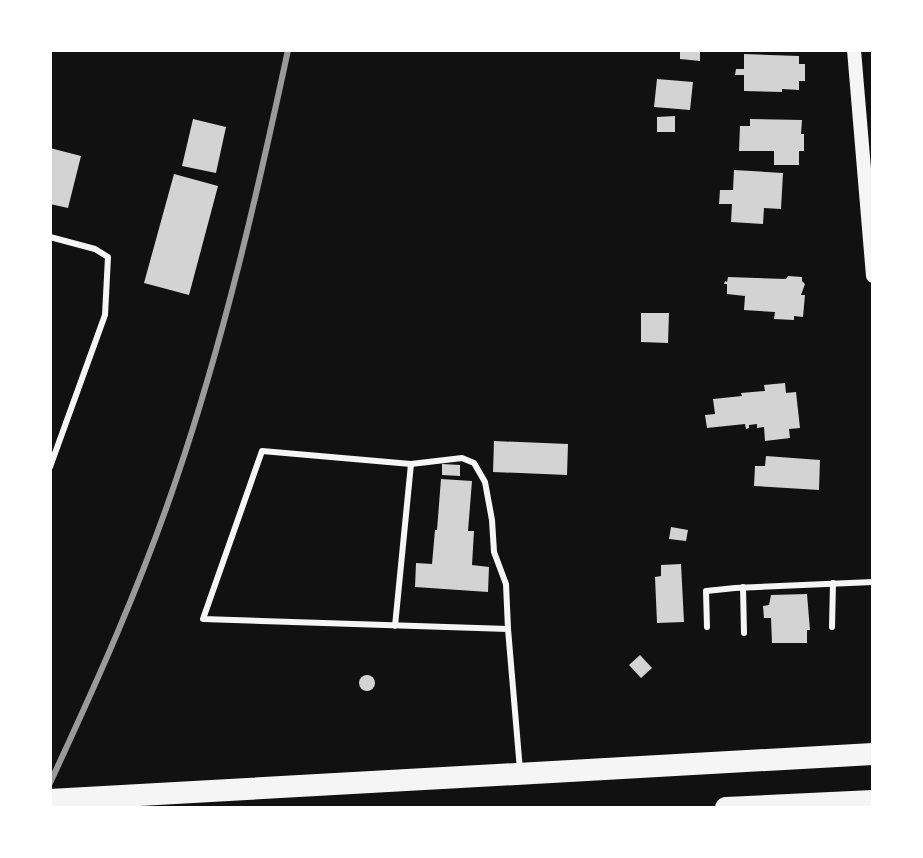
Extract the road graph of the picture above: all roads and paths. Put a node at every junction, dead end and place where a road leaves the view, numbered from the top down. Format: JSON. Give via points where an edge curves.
{"nodes":[{"id":1,"x":854,"y":50,"type":"edge"},
{"id":2,"x":868,"y":163,"type":"edge"},
{"id":3,"x":50,"y":237,"type":"edge"},
{"id":4,"x":873,"y":276,"type":"edge"},
{"id":5,"x":411,"y":464,"type":"junction"},
{"id":6,"x":50,"y":467,"type":"edge"},
{"id":7,"x":873,"y":582,"type":"edge"},
{"id":8,"x":833,"y":583,"type":"junction"},
{"id":9,"x":743,"y":587,"type":"junction"},
{"id":10,"x":395,"y":626,"type":"junction"},
{"id":11,"x":707,"y":627,"type":"dead end"},
{"id":12,"x":832,"y":627,"type":"dead end"},
{"id":13,"x":508,"y":629,"type":"junction"},
{"id":14,"x":744,"y":633,"type":"dead end"},
{"id":15,"x":873,"y":754,"type":"edge"},
{"id":16,"x":520,"y":774,"type":"junction"},
{"id":17,"x":50,"y":800,"type":"edge"},
{"id":18,"x":873,"y":801,"type":"edge"},
{"id":19,"x":726,"y":808,"type":"edge"}],
"edges":[{"from":1,"to":2,"type":"street"},
{"from":2,"to":4,"type":"street"},
{"from":3,"to":6,"type":"lane","via":[[108,257],[105,315]]},
{"from":5,"to":10,"type":"lane"},
{"from":5,"to":10,"type":"lane","via":[[262,451],[203,619]]},
{"from":5,"to":13,"type":"lane","via":[[462,458],[474,463],[485,482],[494,552],[506,584]]},
{"from":7,"to":8,"type":"lane"},
{"from":8,"to":9,"type":"lane"},
{"from":8,"to":12,"type":"lane"},
{"from":9,"to":11,"type":"lane","via":[[706,591]]},
{"from":9,"to":14,"type":"lane"},
{"from":10,"to":13,"type":"lane"},
{"from":13,"to":16,"type":"lane"},
{"from":15,"to":16,"type":"highway"},
{"from":16,"to":17,"type":"highway"},
{"from":18,"to":19,"type":"highway"}]}
